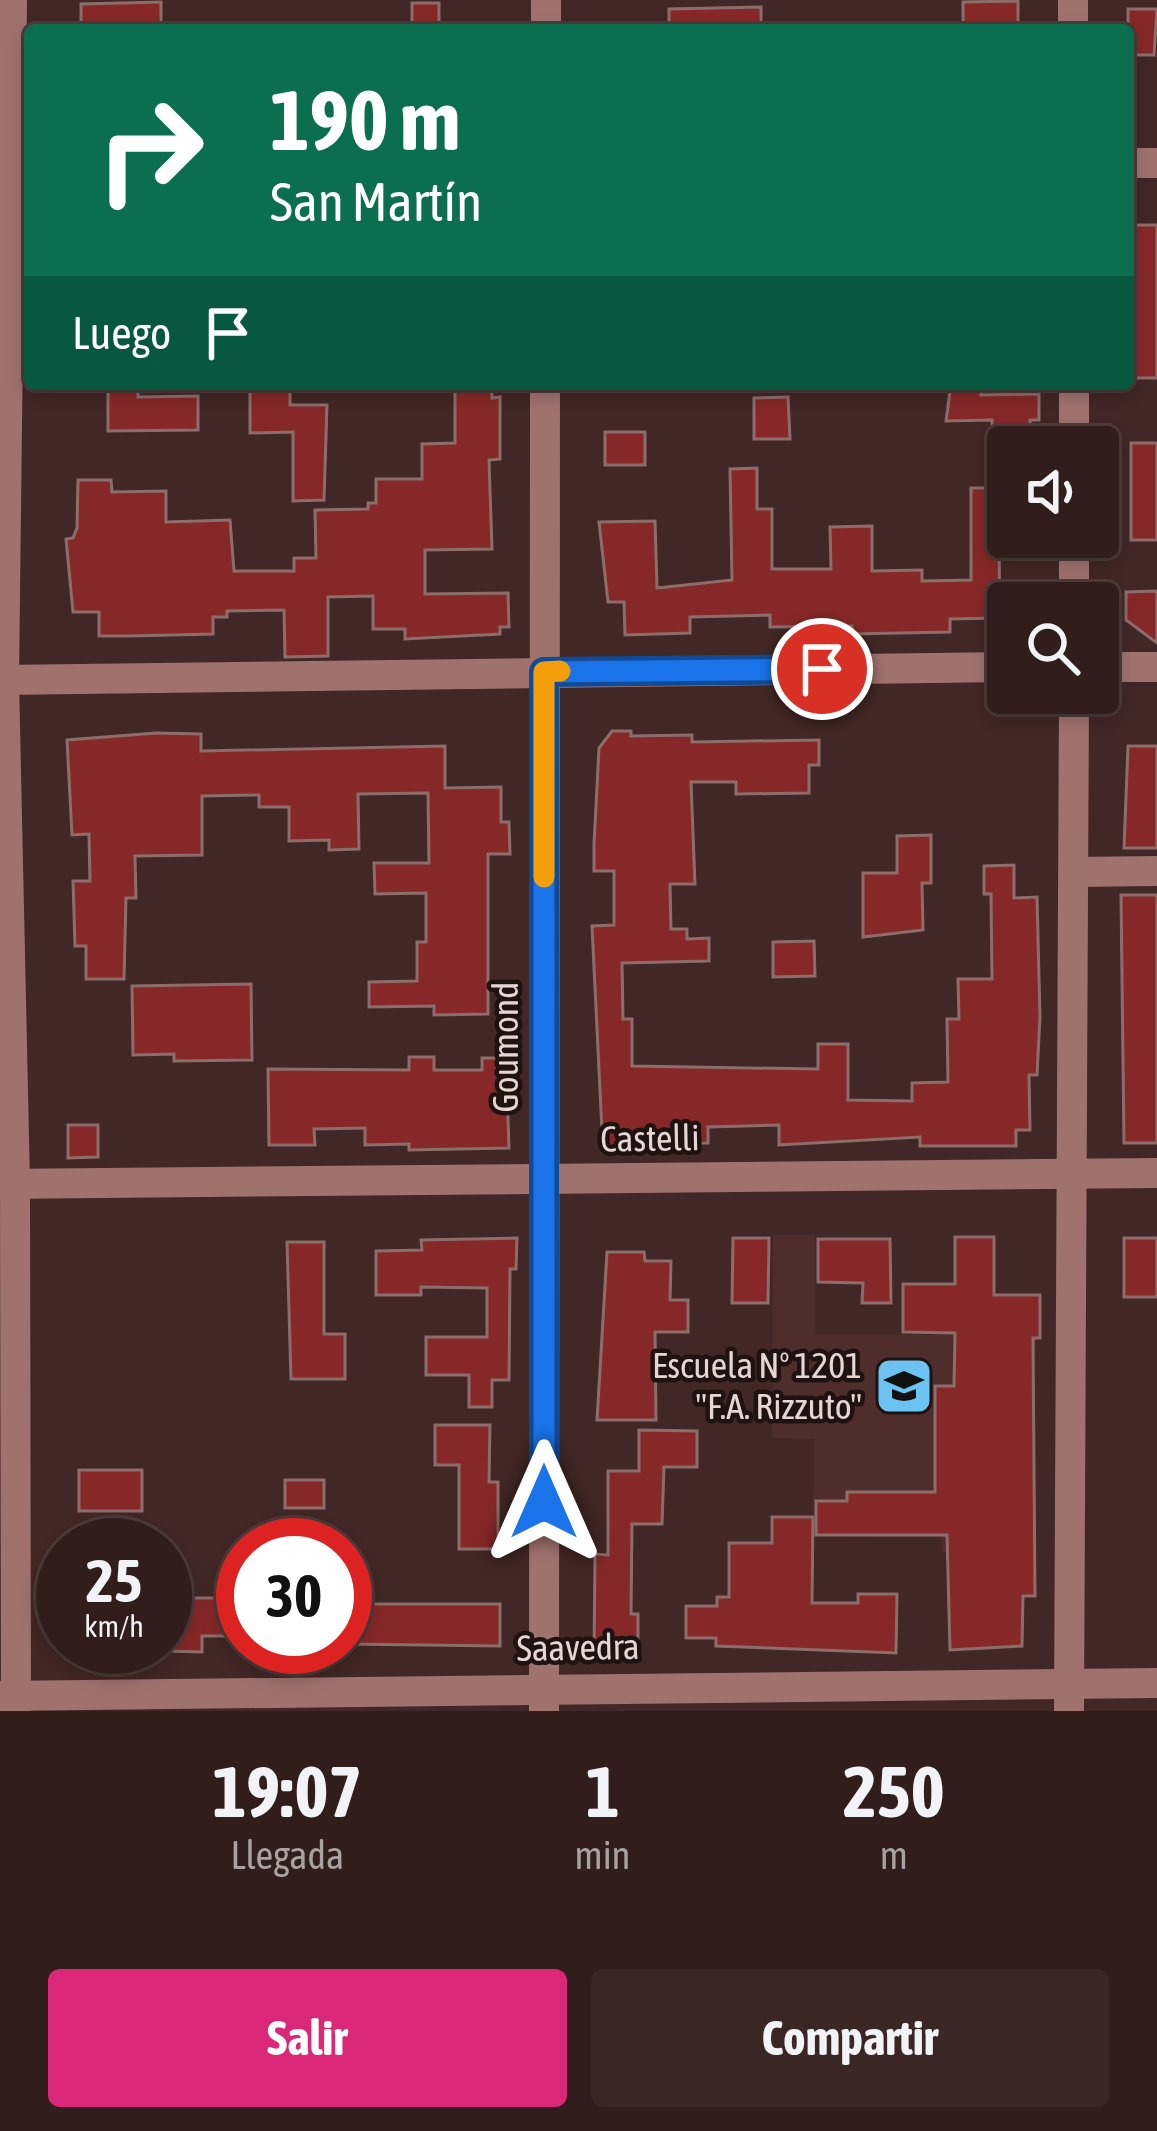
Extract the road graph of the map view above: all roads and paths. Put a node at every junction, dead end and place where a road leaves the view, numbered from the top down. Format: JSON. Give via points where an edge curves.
{"nodes":[{"id":1,"x":12,"y":0,"type":"edge"},
{"id":2,"x":14,"y":167,"type":"edge"},
{"id":3,"x":545,"y":390,"type":"edge"},
{"id":4,"x":1074,"y":390,"type":"edge"},
{"id":5,"x":1074,"y":426,"type":"edge"},
{"id":6,"x":987,"y":667,"type":"edge"},
{"id":7,"x":1119,"y":667,"type":"edge"},
{"id":8,"x":1157,"y":667,"type":"edge"},
{"id":9,"x":544,"y":672,"type":"junction"},
{"id":10,"x":2,"y":680,"type":"edge"},
{"id":11,"x":1075,"y":714,"type":"edge"},
{"id":12,"x":5,"y":849,"type":"edge"},
{"id":13,"x":1074,"y":872,"type":"junction"},
{"id":14,"x":1157,"y":872,"type":"edge"},
{"id":15,"x":1073,"y":1173,"type":"junction"},
{"id":16,"x":1157,"y":1174,"type":"edge"},
{"id":17,"x":544,"y":1178,"type":"junction"},
{"id":18,"x":7,"y":1184,"type":"edge"},
{"id":19,"x":1157,"y":1683,"type":"edge"},
{"id":20,"x":1069,"y":1696,"type":"edge"},
{"id":21,"x":544,"y":1699,"type":"edge"},
{"id":22,"x":10,"y":1701,"type":"edge"}],
"edges":[{"from":1,"to":2,"type":"street"},
{"from":2,"to":10,"type":"street"},
{"from":3,"to":9,"type":"street","name":"Goumond"},
{"from":4,"to":5,"type":"street"},
{"from":6,"to":9,"type":"street"},
{"from":7,"to":8,"type":"street"},
{"from":9,"to":10,"type":"street"},
{"from":9,"to":17,"type":"street","name":"Goumond"},
{"from":10,"to":12,"type":"street"},
{"from":11,"to":13,"type":"street"},
{"from":12,"to":18,"type":"street"},
{"from":13,"to":14,"type":"street"},
{"from":13,"to":15,"type":"street"},
{"from":15,"to":16,"type":"street","name":"Castelli"},
{"from":15,"to":17,"type":"street","name":"Castelli"},
{"from":15,"to":20,"type":"street"},
{"from":17,"to":18,"type":"street","name":"Castelli"},
{"from":17,"to":21,"type":"street","name":"Goumond"},
{"from":18,"to":22,"type":"street"},
{"from":19,"to":20,"type":"street","name":"Saavedra"},
{"from":20,"to":21,"type":"street","name":"Saavedra"},
{"from":21,"to":22,"type":"street","name":"Saavedra"}]}
